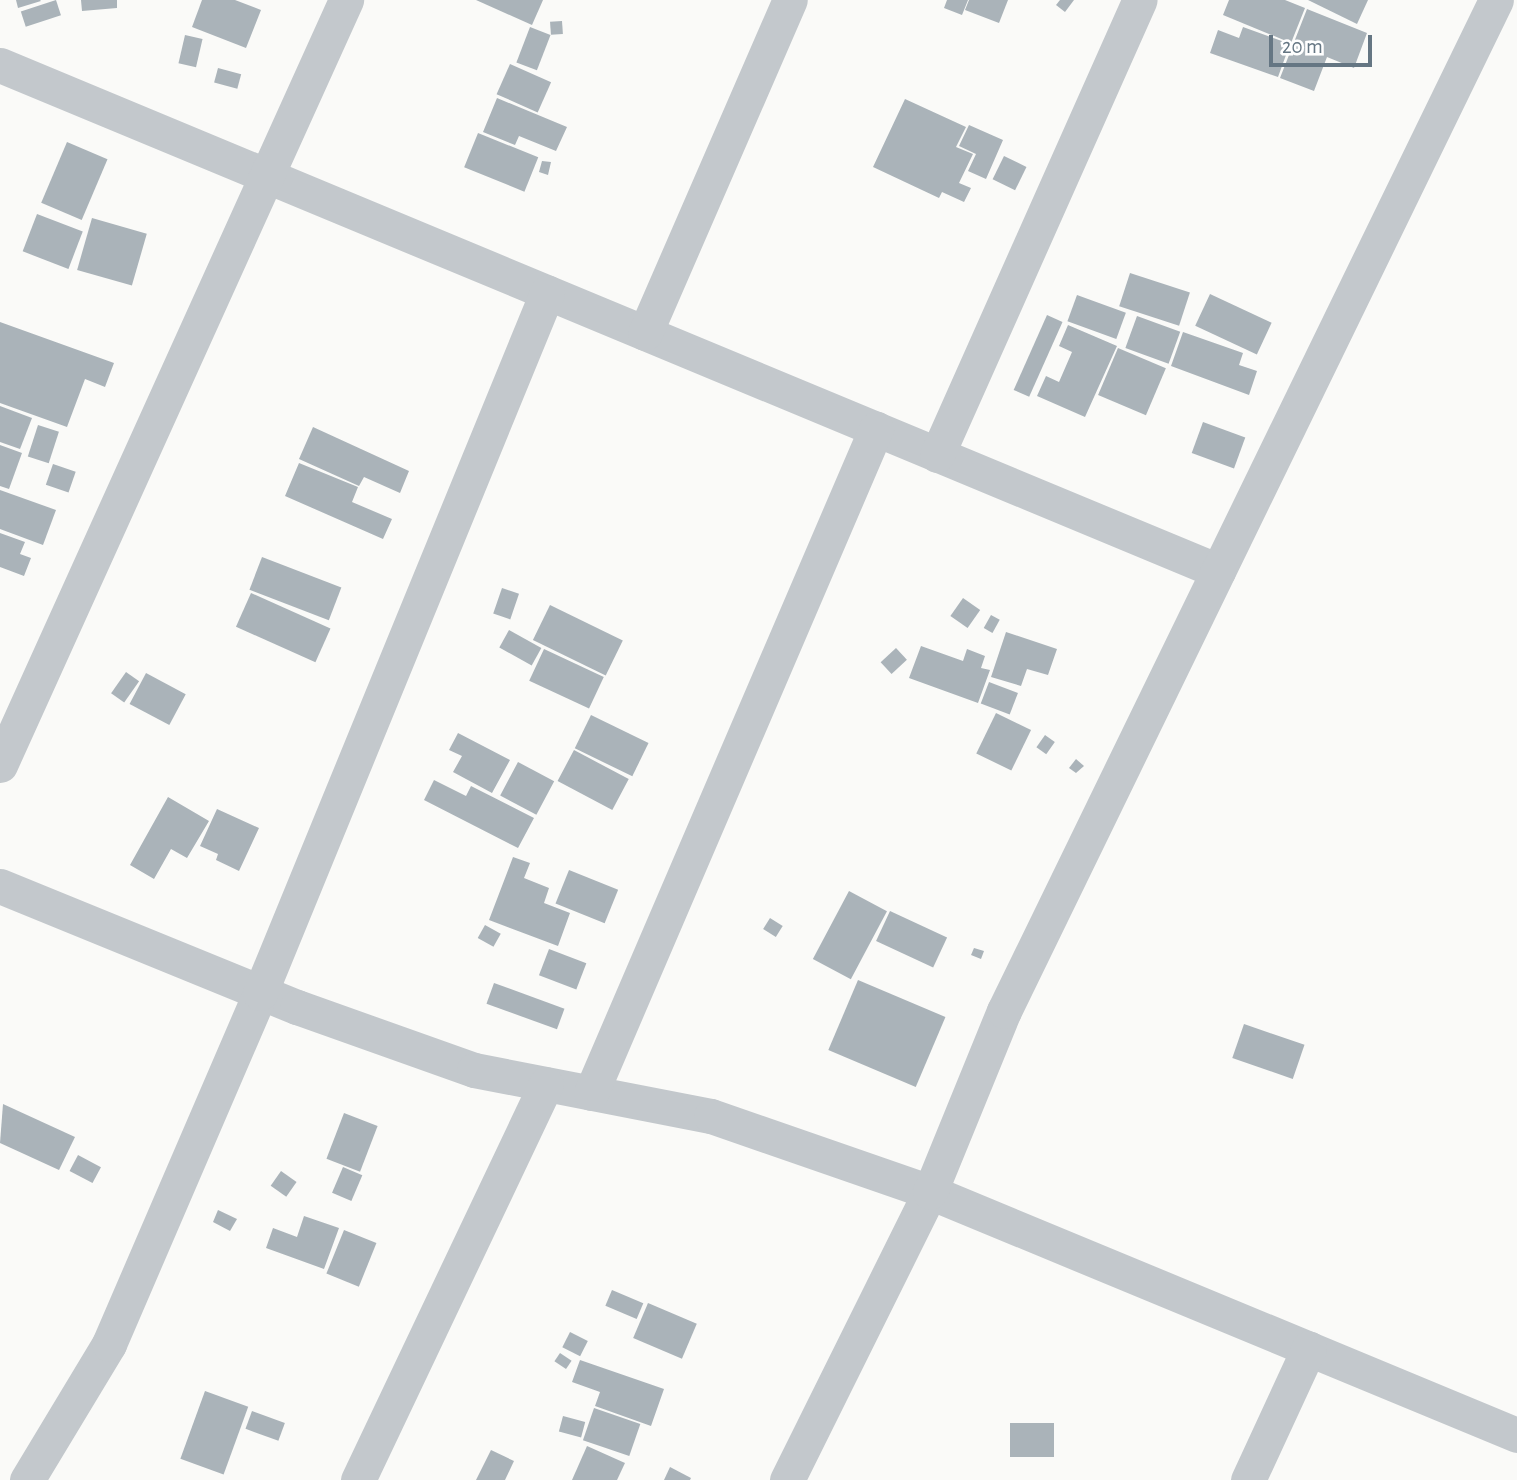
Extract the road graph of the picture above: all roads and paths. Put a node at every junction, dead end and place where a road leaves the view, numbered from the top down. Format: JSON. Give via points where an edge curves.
{"nodes":[{"id":1,"x":346,"y":0,"type":"edge"},
{"id":2,"x":790,"y":0,"type":"edge"},
{"id":3,"x":1140,"y":0,"type":"edge"},
{"id":4,"x":1496,"y":0,"type":"edge"},
{"id":5,"x":0,"y":65,"type":"edge"},
{"id":6,"x":264,"y":175,"type":"junction"},
{"id":7,"x":547,"y":293,"type":"junction"},
{"id":8,"x":645,"y":333,"type":"junction"},
{"id":9,"x":876,"y":429,"type":"junction"},
{"id":10,"x":937,"y":455,"type":"junction"},
{"id":11,"x":1218,"y":571,"type":"junction"},
{"id":12,"x":0,"y":765,"type":"edge"},
{"id":13,"x":0,"y":886,"type":"edge"},
{"id":14,"x":260,"y":993,"type":"junction"},
{"id":15,"x":546,"y":1084,"type":"junction"},
{"id":16,"x":591,"y":1093,"type":"junction"},
{"id":17,"x":930,"y":1192,"type":"junction"},
{"id":18,"x":1309,"y":1348,"type":"junction"},
{"id":19,"x":1517,"y":1435,"type":"edge"},
{"id":20,"x":27,"y":1480,"type":"edge"},
{"id":21,"x":358,"y":1480,"type":"edge"},
{"id":22,"x":787,"y":1480,"type":"edge"},
{"id":23,"x":1248,"y":1480,"type":"edge"}],
"edges":[{"from":1,"to":6,"type":"street"},
{"from":2,"to":8,"type":"street"},
{"from":3,"to":10,"type":"street"},
{"from":4,"to":11,"type":"street"},
{"from":5,"to":6,"type":"street"},
{"from":6,"to":7,"type":"street"},
{"from":6,"to":12,"type":"street"},
{"from":7,"to":8,"type":"street"},
{"from":7,"to":14,"type":"street"},
{"from":8,"to":9,"type":"street"},
{"from":9,"to":10,"type":"street"},
{"from":9,"to":16,"type":"street"},
{"from":10,"to":11,"type":"street"},
{"from":11,"to":17,"type":"street","via":[[1004,1011]]},
{"from":13,"to":14,"type":"street"},
{"from":14,"to":15,"type":"street","via":[[474,1070]]},
{"from":14,"to":20,"type":"street","via":[[108,1345]]},
{"from":15,"to":16,"type":"street"},
{"from":15,"to":21,"type":"street"},
{"from":16,"to":17,"type":"street","via":[[711,1116]]},
{"from":17,"to":18,"type":"street"},
{"from":17,"to":22,"type":"street"},
{"from":18,"to":19,"type":"street"},
{"from":18,"to":23,"type":"street"}]}
